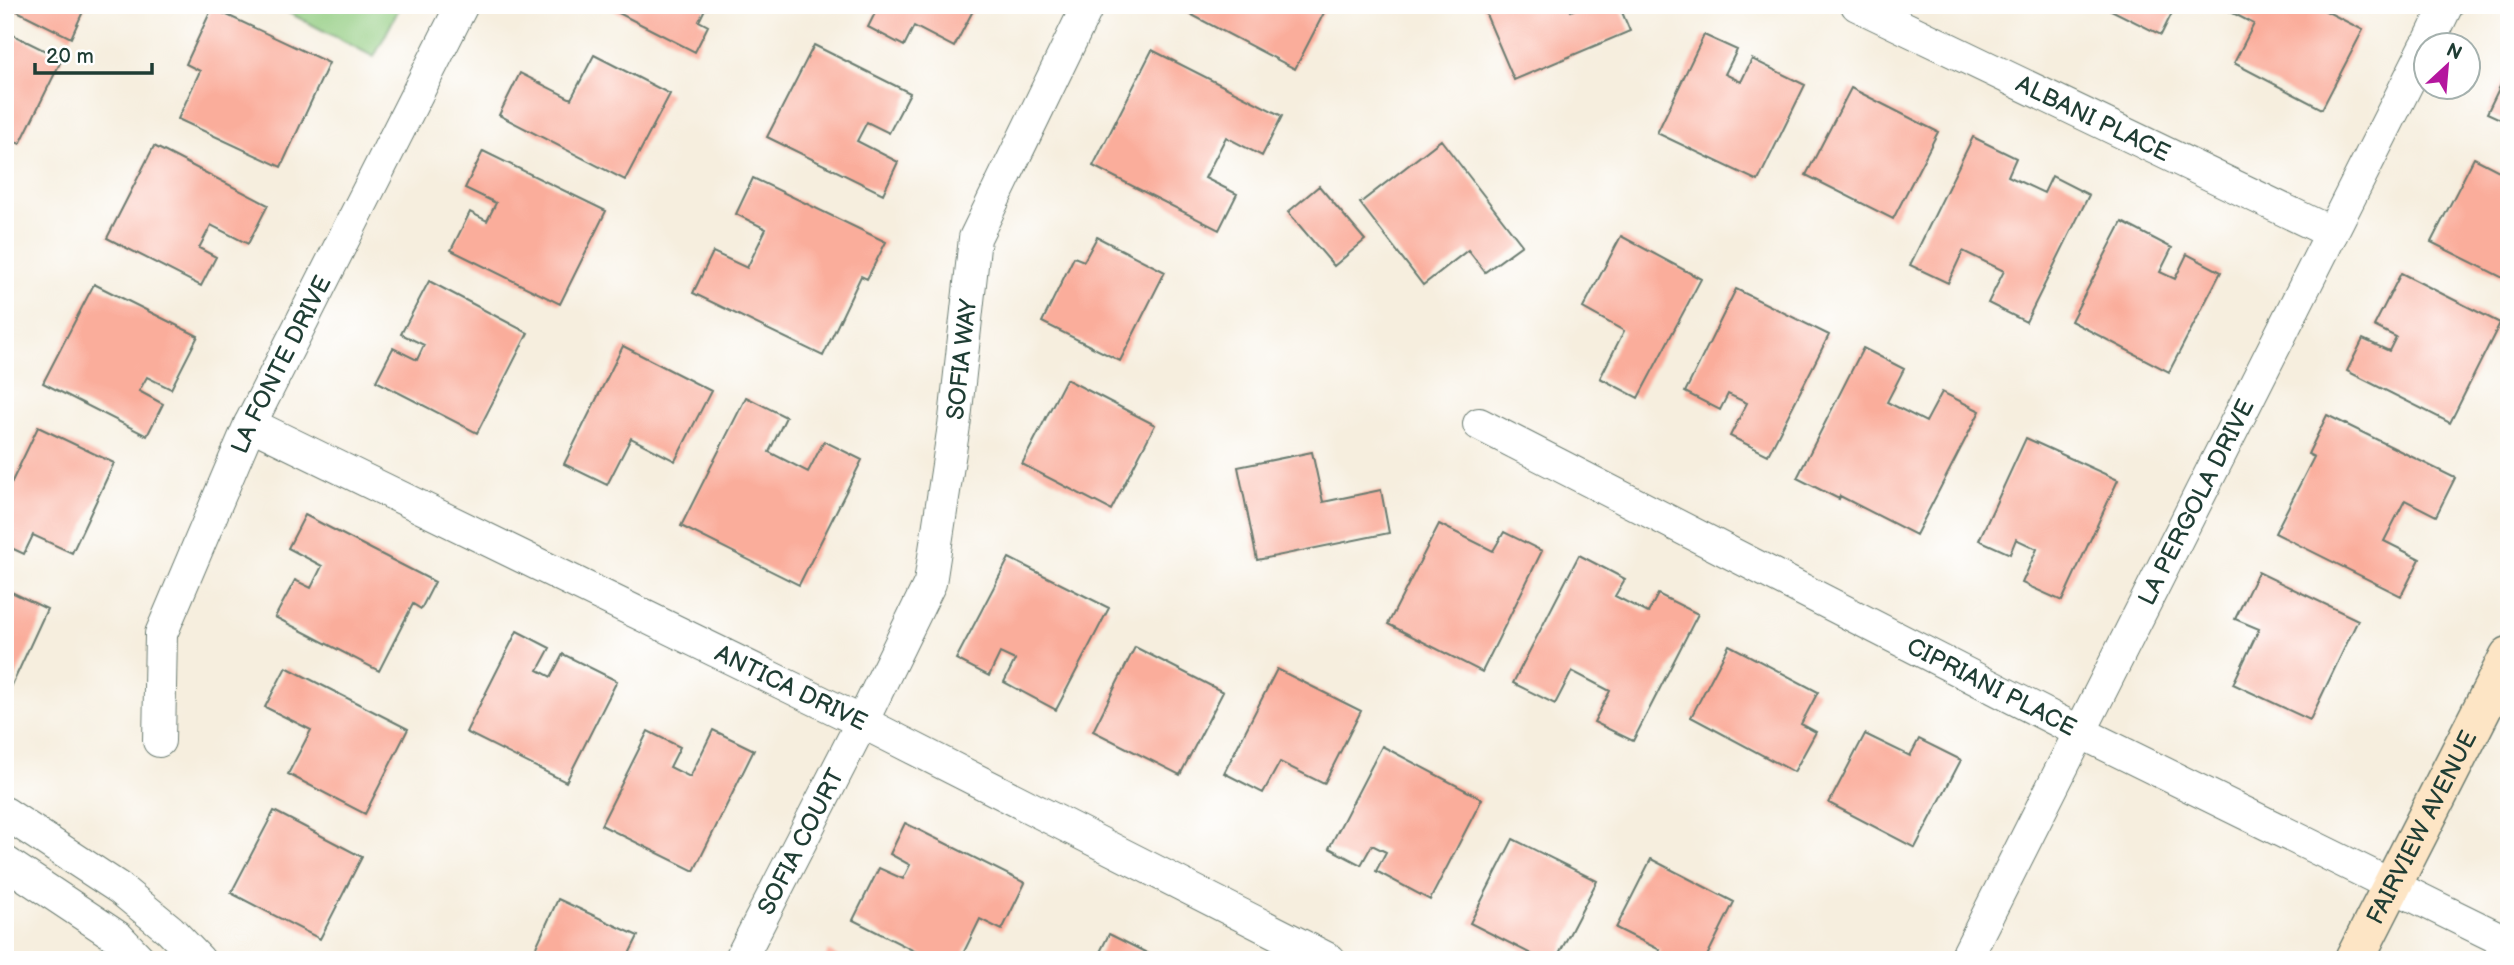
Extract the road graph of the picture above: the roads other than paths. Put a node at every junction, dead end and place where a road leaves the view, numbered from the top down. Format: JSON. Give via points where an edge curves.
{"nodes":[{"id":1,"x":462,"y":5,"type":"edge"},
{"id":2,"x":1088,"y":5,"type":"edge"},
{"id":3,"x":1857,"y":5,"type":"edge"},
{"id":4,"x":2447,"y":5,"type":"edge"},
{"id":5,"x":2434,"y":32,"type":"edge"},
{"id":6,"x":2412,"y":76,"type":"edge"},
{"id":7,"x":2332,"y":233,"type":"junction"},
{"id":8,"x":250,"y":424,"type":"junction"},
{"id":9,"x":1479,"y":424,"type":"dead end"},
{"id":10,"x":2509,"y":656,"type":"edge"},
{"id":11,"x":862,"y":722,"type":"junction"},
{"id":12,"x":2080,"y":732,"type":"junction"},
{"id":13,"x":159,"y":741,"type":"dead end"},
{"id":14,"x":5,"y":813,"type":"edge"},
{"id":15,"x":5,"y":862,"type":"edge"},
{"id":16,"x":2392,"y":885,"type":"junction"},
{"id":17,"x":2509,"y":943,"type":"edge"},
{"id":18,"x":140,"y":960,"type":"edge"},
{"id":19,"x":199,"y":960,"type":"edge"},
{"id":20,"x":740,"y":960,"type":"edge"},
{"id":21,"x":1330,"y":960,"type":"edge"},
{"id":22,"x":1965,"y":960,"type":"edge"},
{"id":23,"x":2354,"y":960,"type":"edge"}],
"edges":[{"from":1,"to":8,"type":"street","name":"LA FONTE DRIVE"},
{"from":2,"to":11,"type":"street","name":"SOFIA WAY","via":[[975,238],[955,419],[930,583]]},
{"from":3,"to":7,"type":"street","name":"ALBANI PLACE"},
{"from":4,"to":5,"type":"street","name":"LA PERGOLA DRIVE"},
{"from":6,"to":7,"type":"street","name":"LA PERGOLA DRIVE"},
{"from":7,"to":12,"type":"street","name":"LA PERGOLA DRIVE"},
{"from":8,"to":11,"type":"street","name":"ANTICA DRIVE"},
{"from":8,"to":13,"type":"street","name":"LA FONTE DRIVE","via":[[161,634]]},
{"from":9,"to":12,"type":"street","name":"CIPRIANI PLACE"},
{"from":10,"to":16,"type":"street","name":"FAIRVIEW AVENUE"},
{"from":11,"to":20,"type":"street","name":"SOFIA COURT"},
{"from":11,"to":21,"type":"street","name":"ANTICA DRIVE"},
{"from":12,"to":16,"type":"street","name":"CIPRIANI PLACE"},
{"from":12,"to":22,"type":"street","name":"LA PERGOLA DRIVE"},
{"from":14,"to":19,"type":"street","via":[[119,888]]},
{"from":15,"to":18,"type":"street","via":[[119,939]]},
{"from":16,"to":17,"type":"street","name":"CIPRIANI PLACE"},
{"from":16,"to":23,"type":"street","name":"FAIRVIEW AVENUE"}]}
